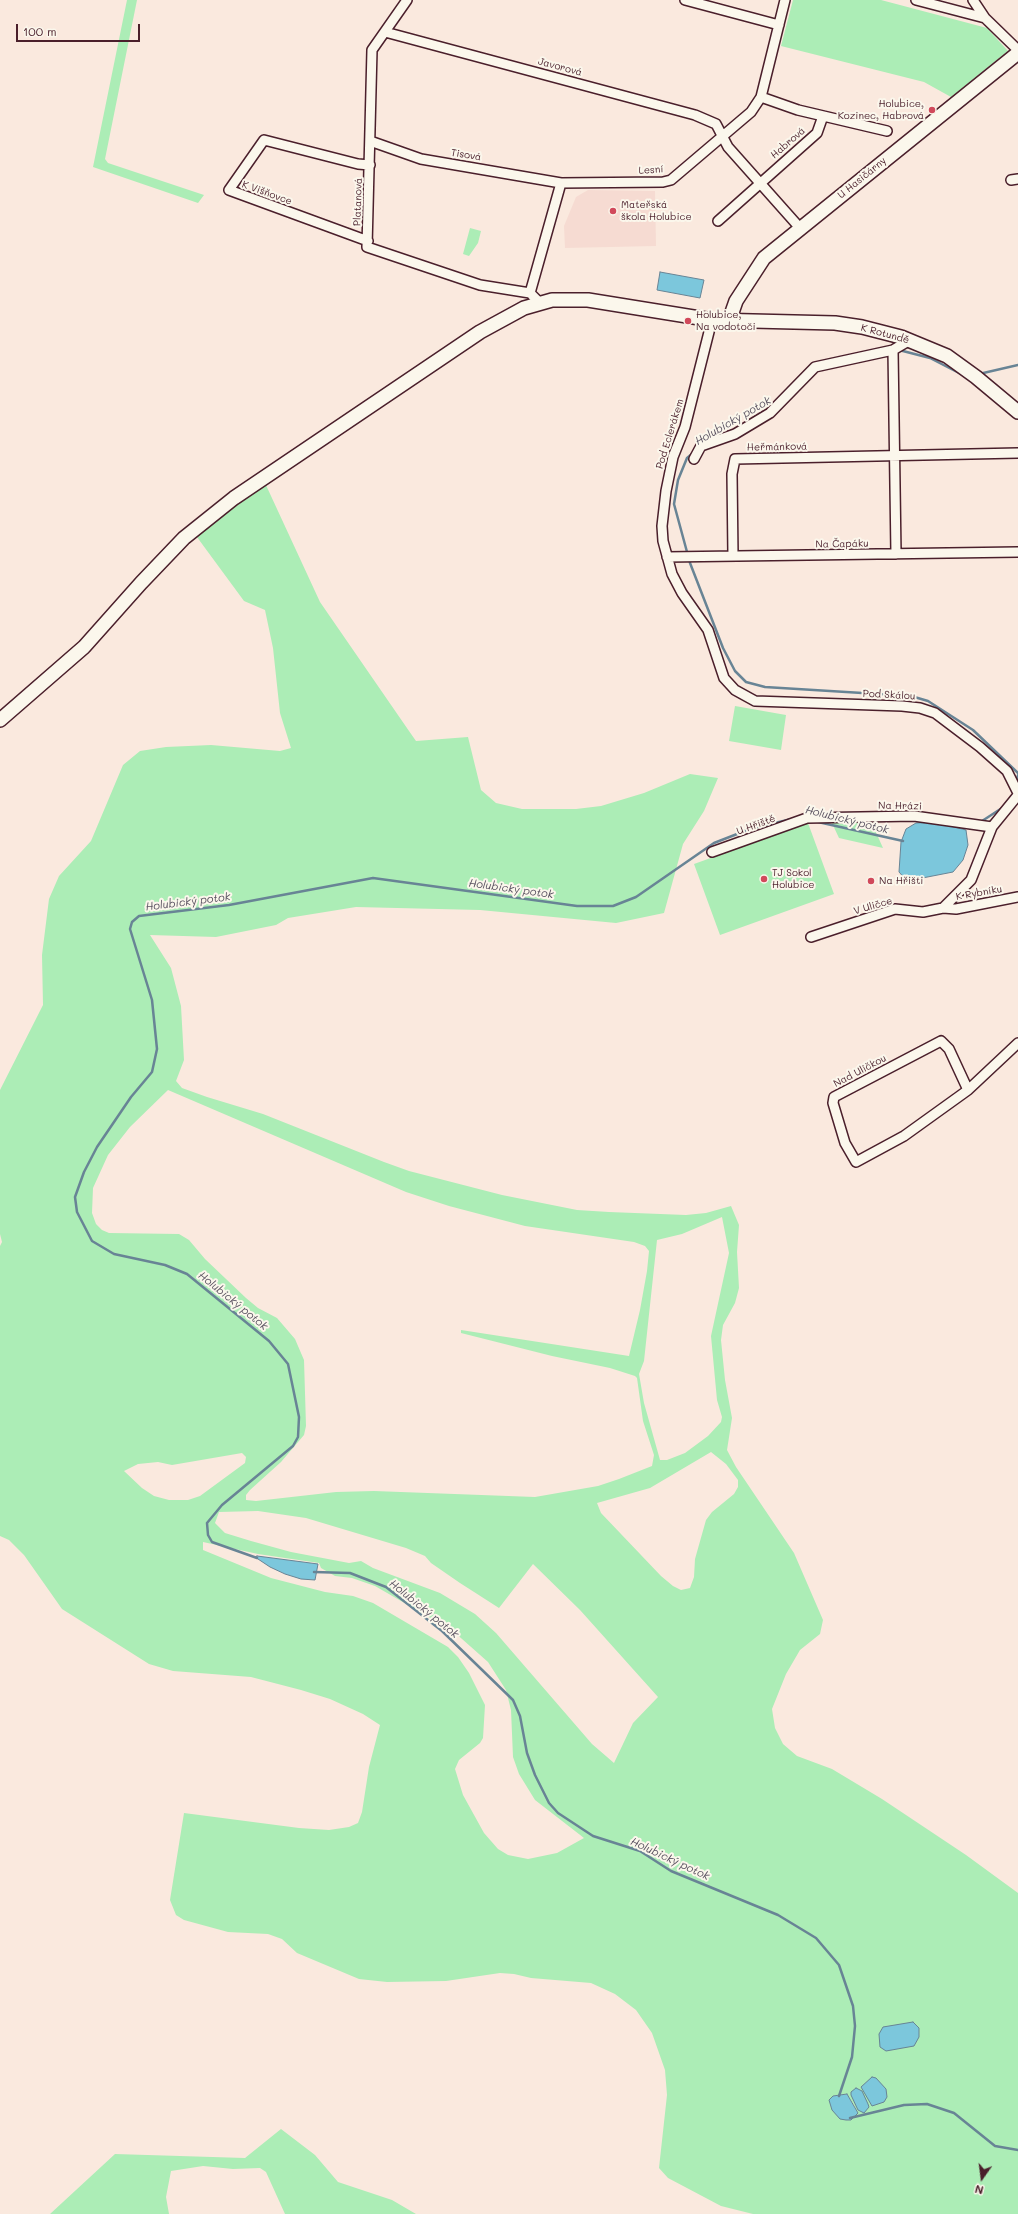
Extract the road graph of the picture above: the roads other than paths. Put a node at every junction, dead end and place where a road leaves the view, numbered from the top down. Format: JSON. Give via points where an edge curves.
{"nodes":[{"id":1,"x":407,"y":0,"type":"edge"},
{"id":2,"x":685,"y":0,"type":"edge"},
{"id":3,"x":785,"y":0,"type":"edge"},
{"id":4,"x":916,"y":0,"type":"edge"},
{"id":5,"x":972,"y":0,"type":"edge"},
{"id":6,"x":984,"y":18,"type":"junction"},
{"id":7,"x":779,"y":25,"type":"junction"},
{"id":8,"x":385,"y":32,"type":"junction"},
{"id":9,"x":1018,"y":52,"type":"edge"},
{"id":10,"x":761,"y":97,"type":"junction"},
{"id":11,"x":823,"y":116,"type":"junction"},
{"id":12,"x":887,"y":131,"type":"dead end"},
{"id":13,"x":723,"y":136,"type":"junction"},
{"id":14,"x":370,"y":141,"type":"junction"},
{"id":15,"x":370,"y":165,"type":"junction"},
{"id":16,"x":760,"y":182,"type":"junction"},
{"id":17,"x":560,"y":183,"type":"junction"},
{"id":18,"x":718,"y":221,"type":"dead end"},
{"id":19,"x":800,"y":228,"type":"junction"},
{"id":20,"x":368,"y":241,"type":"junction"},
{"id":21,"x":530,"y":293,"type":"junction"},
{"id":22,"x":540,"y":303,"type":"junction"},
{"id":23,"x":712,"y":320,"type":"junction"},
{"id":24,"x":729,"y":321,"type":"junction"},
{"id":25,"x":910,"y":340,"type":"junction"},
{"id":26,"x":893,"y":350,"type":"junction"},
{"id":27,"x":1018,"y":412,"type":"edge"},
{"id":28,"x":1018,"y":453,"type":"edge"},
{"id":29,"x":893,"y":456,"type":"junction"},
{"id":30,"x":694,"y":459,"type":"dead end"},
{"id":31,"x":1018,"y":552,"type":"edge"},
{"id":32,"x":896,"y":554,"type":"junction"},
{"id":33,"x":734,"y":556,"type":"junction"},
{"id":34,"x":667,"y":557,"type":"junction"},
{"id":35,"x":772,"y":703,"type":"joint"},
{"id":36,"x":0,"y":720,"type":"edge"},
{"id":37,"x":1018,"y":794,"type":"edge"},
{"id":38,"x":807,"y":818,"type":"joint"},
{"id":39,"x":992,"y":827,"type":"junction"},
{"id":40,"x":712,"y":852,"type":"dead end"},
{"id":41,"x":1018,"y":897,"type":"edge"},
{"id":42,"x":943,"y":908,"type":"junction"},
{"id":43,"x":812,"y":937,"type":"dead end"},
{"id":44,"x":1018,"y":1043,"type":"edge"},
{"id":45,"x":968,"y":1090,"type":"junction"}],
"edges":[{"from":1,"to":8,"type":"street","name":"Platanová"},
{"from":2,"to":7,"type":"street"},
{"from":3,"to":7,"type":"street","name":"Lesní"},
{"from":4,"to":6,"type":"street"},
{"from":5,"to":6,"type":"street"},
{"from":6,"to":9,"type":"street"},
{"from":7,"to":10,"type":"street","name":"Lesní"},
{"from":8,"to":13,"type":"street","name":"Javorová","via":[[696,115],[716,124]]},
{"from":8,"to":14,"type":"street","name":"Platanová","via":[[372,50]]},
{"from":9,"to":19,"type":"street","name":"U Hasičárny"},
{"from":10,"to":11,"type":"street","name":"Habrová"},
{"from":10,"to":13,"type":"street","name":"Lesní","via":[[751,112]]},
{"from":11,"to":12,"type":"street","name":"Habrová"},
{"from":11,"to":16,"type":"street","name":"Habrová","via":[[817,133]]},
{"from":13,"to":16,"type":"street","via":[[728,147]]},
{"from":13,"to":17,"type":"street","name":"Lesní","via":[[671,180]]},
{"from":14,"to":15,"type":"street","name":"Platanová"},
{"from":14,"to":17,"type":"street","name":"Tisová","via":[[421,159]]},
{"from":15,"to":20,"type":"street","name":"Platanová"},
{"from":15,"to":20,"type":"street","name":"K Višňovce","via":[[264,140],[229,190]]},
{"from":16,"to":18,"type":"street","name":"Habrová"},
{"from":16,"to":19,"type":"street"},
{"from":17,"to":21,"type":"street"},
{"from":19,"to":24,"type":"street","name":"U Hasičárny","via":[[764,258],[736,301]]},
{"from":20,"to":21,"type":"street","via":[[368,246],[480,284]]},
{"from":21,"to":22,"type":"street"},
{"from":22,"to":23,"type":"street","name":"K Rotundě","via":[[552,300],[588,300]]},
{"from":22,"to":36,"type":"street","name":"K Rotundě","via":[[524,308],[480,332],[234,498],[184,538],[84,647]]},
{"from":23,"to":24,"type":"street","name":"K Rotundě"},
{"from":23,"to":34,"type":"street","name":"Pod Eclerákem","via":[[685,427],[673,457],[666,491],[662,526]]},
{"from":24,"to":25,"type":"street","name":"K Rotundě","via":[[835,323],[884,332]]},
{"from":25,"to":26,"type":"street"},
{"from":25,"to":27,"type":"street","name":"K Rotundě","via":[[947,356]]},
{"from":26,"to":29,"type":"street"},
{"from":26,"to":30,"type":"street","via":[[815,367],[770,413],[736,434],[701,446]]},
{"from":28,"to":29,"type":"street","name":"Heřmánková"},
{"from":29,"to":32,"type":"street"},
{"from":29,"to":33,"type":"street","name":"Heřmánková","via":[[734,459]]},
{"from":31,"to":32,"type":"street","name":"Na Čapáku"},
{"from":32,"to":33,"type":"street","name":"Na Čapáku"},
{"from":33,"to":34,"type":"street","name":"Na Čapáku"},
{"from":34,"to":35,"type":"street","name":"Pod Eclerákem","via":[[682,593],[708,630],[724,678],[744,697]]},
{"from":35,"to":37,"type":"street","name":"Pod Skálou","via":[[920,708],[935,713],[1007,771]]},
{"from":37,"to":39,"type":"street"},
{"from":38,"to":39,"type":"street","name":"Na Hrázi","via":[[914,816]]},
{"from":38,"to":40,"type":"street","name":"U Hřiště"},
{"from":39,"to":42,"type":"street","via":[[971,880]]},
{"from":41,"to":42,"type":"street","name":"K Rybníku","via":[[956,909]]},
{"from":42,"to":43,"type":"street","name":"V Uličce","via":[[923,912],[895,909]]},
{"from":44,"to":45,"type":"street","name":"Nad Uličkou"},
{"from":45,"to":45,"type":"street","name":"Nad Uličkou","via":[[949,1049],[941,1041],[834,1097],[833,1103],[846,1144],[856,1162],[904,1136]]}]}
